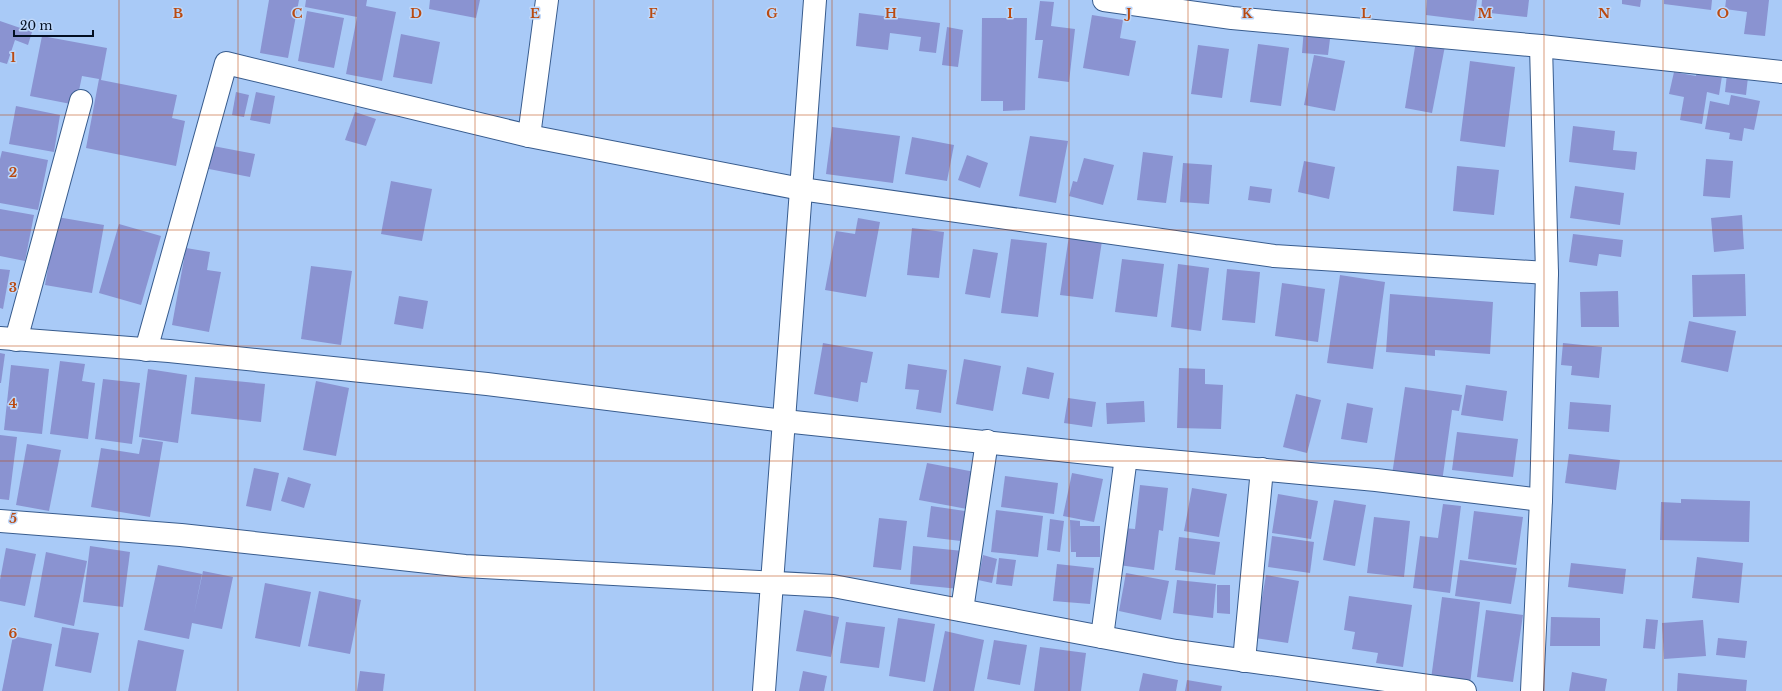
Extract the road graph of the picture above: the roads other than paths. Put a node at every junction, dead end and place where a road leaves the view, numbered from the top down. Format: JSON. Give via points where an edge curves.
{"nodes":[{"id":1,"x":547,"y":0,"type":"edge"},
{"id":2,"x":815,"y":0,"type":"edge"},
{"id":3,"x":1104,"y":0,"type":"edge"},
{"id":4,"x":1541,"y":46,"type":"junction"},
{"id":5,"x":1782,"y":72,"type":"edge"},
{"id":6,"x":81,"y":101,"type":"dead end"},
{"id":7,"x":529,"y":136,"type":"junction"},
{"id":8,"x":801,"y":189,"type":"junction"},
{"id":9,"x":1547,"y":274,"type":"junction"},
{"id":10,"x":8,"y":339,"type":"edge"},
{"id":11,"x":146,"y":350,"type":"junction"},
{"id":12,"x":784,"y":421,"type":"junction"},
{"id":13,"x":986,"y":441,"type":"junction"},
{"id":14,"x":1126,"y":457,"type":"junction"},
{"id":15,"x":1262,"y":470,"type":"junction"},
{"id":16,"x":1540,"y":500,"type":"junction"},
{"id":17,"x":0,"y":521,"type":"edge"},
{"id":18,"x":772,"y":582,"type":"junction"},
{"id":19,"x":962,"y":610,"type":"junction"},
{"id":20,"x":1102,"y":637,"type":"junction"},
{"id":21,"x":1244,"y":661,"type":"junction"},
{"id":22,"x":764,"y":691,"type":"edge"},
{"id":23,"x":1465,"y":691,"type":"edge"},
{"id":24,"x":1532,"y":691,"type":"edge"}],
"edges":[{"from":1,"to":7,"type":"street"},
{"from":2,"to":8,"type":"street"},
{"from":3,"to":4,"type":"street","via":[[1232,18]]},
{"from":4,"to":5,"type":"street"},
{"from":4,"to":9,"type":"street"},
{"from":6,"to":10,"type":"street"},
{"from":7,"to":8,"type":"street"},
{"from":7,"to":11,"type":"street","via":[[226,63]]},
{"from":8,"to":9,"type":"street","via":[[1274,256]]},
{"from":8,"to":12,"type":"street"},
{"from":9,"to":16,"type":"street"},
{"from":10,"to":11,"type":"street"},
{"from":11,"to":12,"type":"street","via":[[487,384]]},
{"from":12,"to":13,"type":"street"},
{"from":12,"to":18,"type":"street"},
{"from":13,"to":14,"type":"street"},
{"from":13,"to":19,"type":"street"},
{"from":14,"to":15,"type":"street"},
{"from":14,"to":20,"type":"street"},
{"from":15,"to":16,"type":"street","via":[[1376,480]]},
{"from":15,"to":21,"type":"street"},
{"from":16,"to":24,"type":"street"},
{"from":17,"to":18,"type":"street","via":[[181,536],[465,566]]},
{"from":18,"to":19,"type":"street","via":[[833,586]]},
{"from":18,"to":22,"type":"street"},
{"from":19,"to":20,"type":"street"},
{"from":20,"to":21,"type":"street"},
{"from":21,"to":23,"type":"street"}]}
